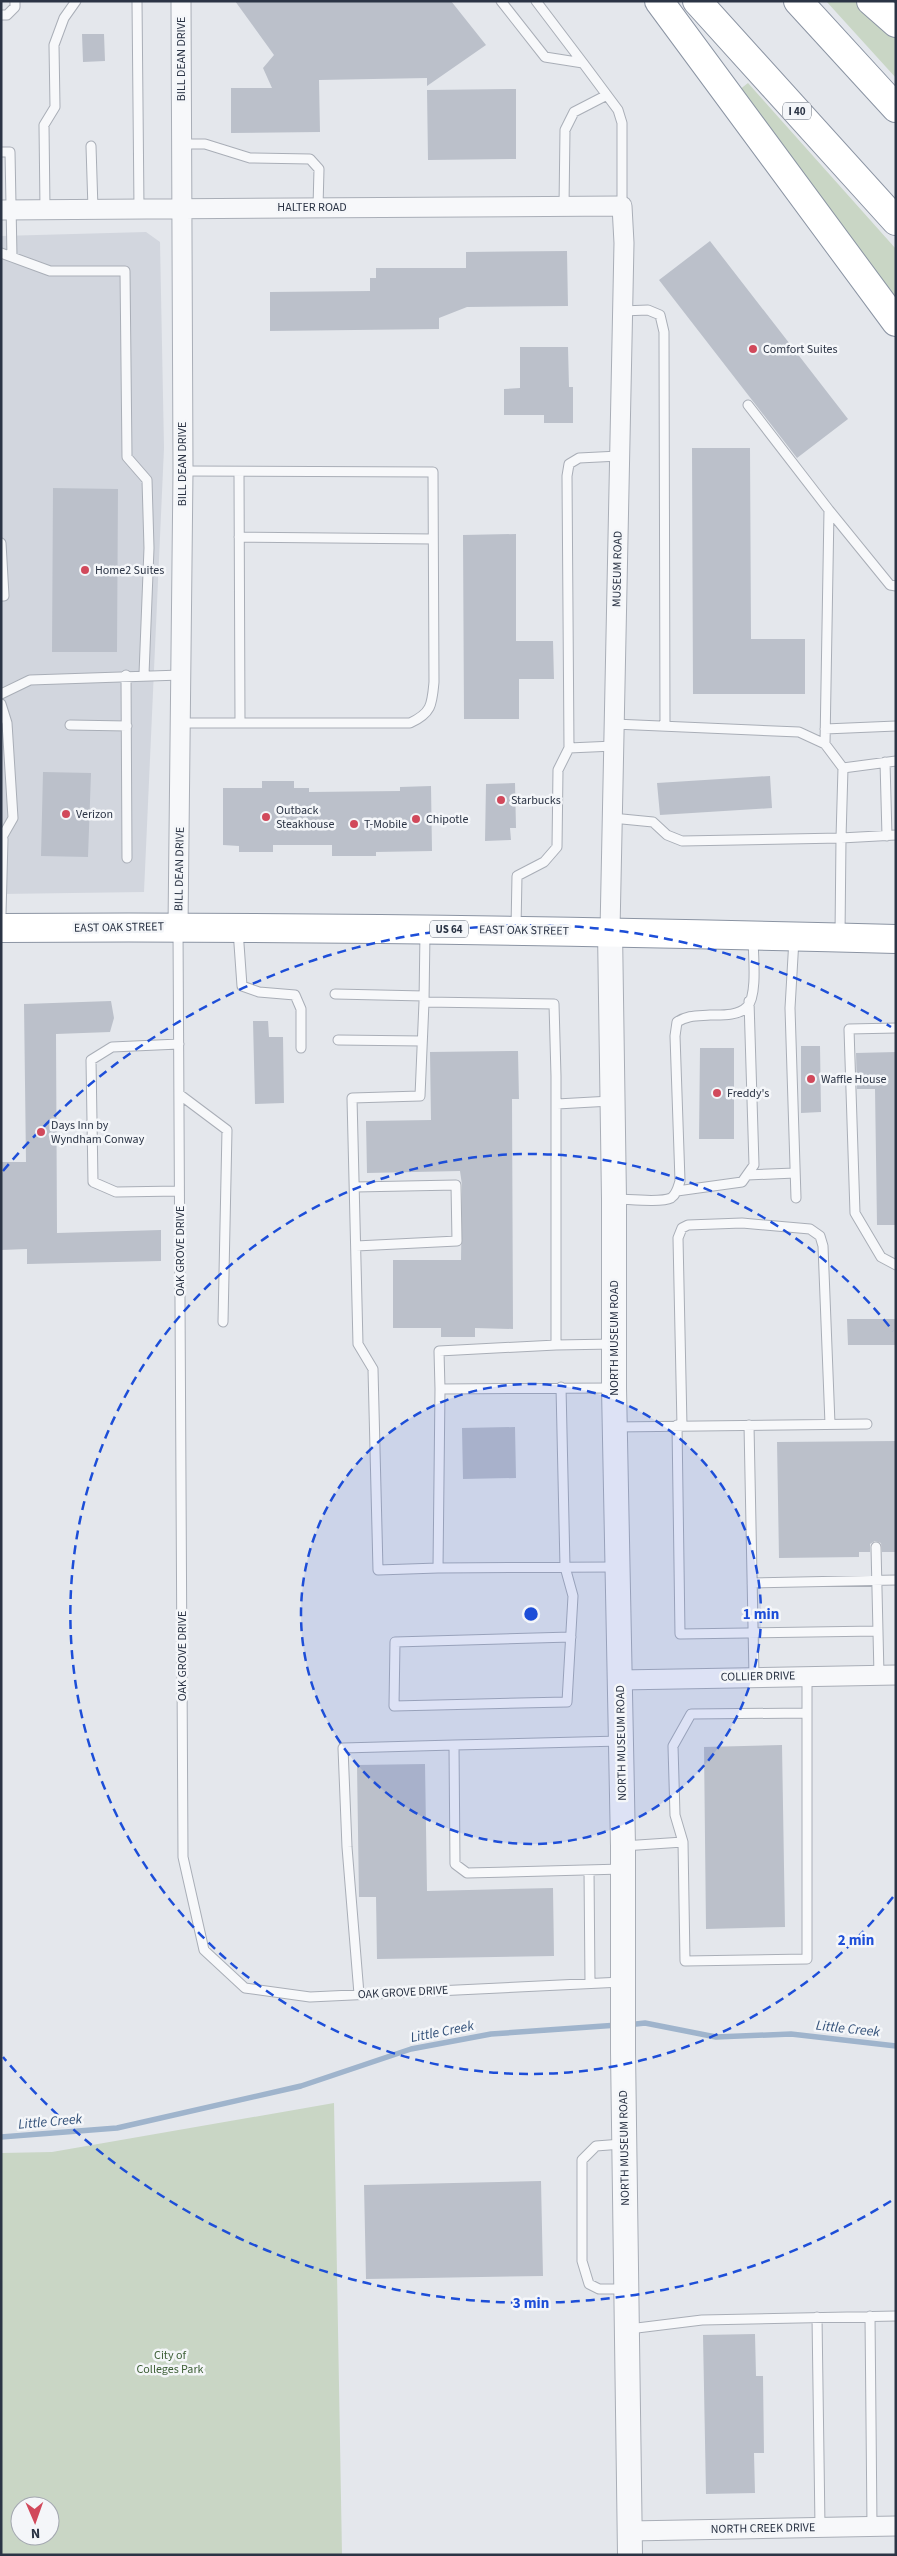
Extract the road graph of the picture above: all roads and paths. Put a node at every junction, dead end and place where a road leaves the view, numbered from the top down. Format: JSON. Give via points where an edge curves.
{"nodes":[{"id":1,"x":15,"y":1,"type":"edge"},
{"id":2,"x":76,"y":1,"type":"edge"},
{"id":3,"x":137,"y":1,"type":"edge"},
{"id":4,"x":181,"y":1,"type":"edge"},
{"id":5,"x":501,"y":1,"type":"edge"},
{"id":6,"x":536,"y":1,"type":"edge"},
{"id":7,"x":659,"y":1,"type":"edge"},
{"id":8,"x":698,"y":1,"type":"edge"},
{"id":9,"x":798,"y":1,"type":"edge"},
{"id":10,"x":871,"y":1,"type":"edge"},
{"id":11,"x":1,"y":15,"type":"edge"},
{"id":12,"x":896,"y":23,"type":"edge"},
{"id":13,"x":583,"y":63,"type":"junction"},
{"id":14,"x":607,"y":95,"type":"junction"},
{"id":15,"x":896,"y":108,"type":"edge"},
{"id":16,"x":182,"y":144,"type":"junction"},
{"id":17,"x":91,"y":146,"type":"dead end"},
{"id":18,"x":1,"y":152,"type":"edge"},
{"id":19,"x":564,"y":206,"type":"junction"},
{"id":20,"x":622,"y":206,"type":"junction"},
{"id":21,"x":318,"y":207,"type":"junction"},
{"id":22,"x":6,"y":209,"type":"edge"},
{"id":23,"x":45,"y":209,"type":"junction"},
{"id":24,"x":92,"y":209,"type":"junction"},
{"id":25,"x":139,"y":209,"type":"junction"},
{"id":26,"x":181,"y":209,"type":"junction"},
{"id":27,"x":896,"y":221,"type":"edge"},
{"id":28,"x":1,"y":253,"type":"edge"},
{"id":29,"x":12,"y":257,"type":"junction"},
{"id":30,"x":622,"y":310,"type":"junction"},
{"id":31,"x":896,"y":322,"type":"edge"},
{"id":32,"x":748,"y":405,"type":"dead end"},
{"id":33,"x":620,"y":456,"type":"junction"},
{"id":34,"x":183,"y":471,"type":"junction"},
{"id":35,"x":239,"y":472,"type":"junction"},
{"id":36,"x":829,"y":510,"type":"junction"},
{"id":37,"x":239,"y":537,"type":"junction"},
{"id":38,"x":433,"y":539,"type":"junction"},
{"id":39,"x":1,"y":543,"type":"edge"},
{"id":40,"x":896,"y":586,"type":"edge"},
{"id":41,"x":1,"y":596,"type":"edge"},
{"id":42,"x":144,"y":674,"type":"junction"},
{"id":43,"x":126,"y":675,"type":"junction"},
{"id":44,"x":181,"y":675,"type":"junction"},
{"id":45,"x":1,"y":694,"type":"edge"},
{"id":46,"x":1,"y":704,"type":"edge"},
{"id":47,"x":240,"y":722,"type":"junction"},
{"id":48,"x":180,"y":723,"type":"junction"},
{"id":49,"x":614,"y":724,"type":"junction"},
{"id":50,"x":70,"y":726,"type":"dead end"},
{"id":51,"x":126,"y":726,"type":"junction"},
{"id":52,"x":665,"y":726,"type":"junction"},
{"id":53,"x":896,"y":726,"type":"edge"},
{"id":54,"x":825,"y":729,"type":"junction"},
{"id":55,"x":825,"y":744,"type":"junction"},
{"id":56,"x":614,"y":746,"type":"junction"},
{"id":57,"x":569,"y":748,"type":"junction"},
{"id":58,"x":896,"y":761,"type":"edge"},
{"id":59,"x":885,"y":762,"type":"junction"},
{"id":60,"x":843,"y":768,"type":"junction"},
{"id":61,"x":612,"y":818,"type":"junction"},
{"id":62,"x":891,"y":835,"type":"edge"},
{"id":63,"x":841,"y":838,"type":"junction"},
{"id":64,"x":2,"y":839,"type":"edge"},
{"id":65,"x":127,"y":858,"type":"dead end"},
{"id":66,"x":1,"y":914,"type":"edge"},
{"id":67,"x":178,"y":927,"type":"junction"},
{"id":68,"x":1,"y":928,"type":"edge"},
{"id":69,"x":238,"y":928,"type":"junction"},
{"id":70,"x":426,"y":929,"type":"junction"},
{"id":71,"x":516,"y":930,"type":"junction"},
{"id":72,"x":610,"y":931,"type":"junction"},
{"id":73,"x":753,"y":935,"type":"junction"},
{"id":74,"x":794,"y":936,"type":"junction"},
{"id":75,"x":840,"y":937,"type":"junction"},
{"id":76,"x":896,"y":939,"type":"edge"},
{"id":77,"x":335,"y":994,"type":"dead end"},
{"id":78,"x":424,"y":999,"type":"junction"},
{"id":79,"x":749,"y":1002,"type":"junction"},
{"id":80,"x":896,"y":1028,"type":"edge"},
{"id":81,"x":338,"y":1040,"type":"dead end"},
{"id":82,"x":422,"y":1041,"type":"junction"},
{"id":83,"x":179,"y":1044,"type":"junction"},
{"id":84,"x":301,"y":1048,"type":"dead end"},
{"id":85,"x":179,"y":1094,"type":"junction"},
{"id":86,"x":613,"y":1101,"type":"junction"},
{"id":87,"x":557,"y":1104,"type":"junction"},
{"id":88,"x":796,"y":1173,"type":"junction"},
{"id":89,"x":746,"y":1175,"type":"junction"},
{"id":90,"x":355,"y":1187,"type":"junction"},
{"id":91,"x":179,"y":1191,"type":"junction"},
{"id":92,"x":677,"y":1192,"type":"junction"},
{"id":93,"x":796,"y":1198,"type":"dead end"},
{"id":94,"x":614,"y":1199,"type":"junction"},
{"id":95,"x":356,"y":1246,"type":"junction"},
{"id":96,"x":896,"y":1265,"type":"edge"},
{"id":97,"x":223,"y":1322,"type":"dead end"},
{"id":98,"x":615,"y":1344,"type":"junction"},
{"id":99,"x":556,"y":1345,"type":"junction"},
{"id":100,"x":560,"y":1388,"type":"junction"},
{"id":101,"x":614,"y":1388,"type":"junction"},
{"id":102,"x":440,"y":1390,"type":"junction"},
{"id":103,"x":830,"y":1424,"type":"junction"},
{"id":104,"x":867,"y":1424,"type":"dead end"},
{"id":105,"x":749,"y":1425,"type":"junction"},
{"id":106,"x":680,"y":1426,"type":"junction"},
{"id":107,"x":615,"y":1427,"type":"junction"},
{"id":108,"x":876,"y":1547,"type":"dead end"},
{"id":109,"x":565,"y":1567,"type":"junction"},
{"id":110,"x":617,"y":1567,"type":"junction"},
{"id":111,"x":438,"y":1568,"type":"junction"},
{"id":112,"x":877,"y":1580,"type":"junction"},
{"id":113,"x":896,"y":1580,"type":"edge"},
{"id":114,"x":752,"y":1583,"type":"junction"},
{"id":115,"x":877,"y":1630,"type":"junction"},
{"id":116,"x":752,"y":1631,"type":"junction"},
{"id":117,"x":571,"y":1637,"type":"junction"},
{"id":118,"x":887,"y":1675,"type":"edge"},
{"id":119,"x":754,"y":1676,"type":"junction"},
{"id":120,"x":807,"y":1676,"type":"junction"},
{"id":121,"x":620,"y":1680,"type":"junction"},
{"id":122,"x":807,"y":1713,"type":"junction"},
{"id":123,"x":621,"y":1740,"type":"junction"},
{"id":124,"x":454,"y":1745,"type":"junction"},
{"id":125,"x":683,"y":1842,"type":"junction"},
{"id":126,"x":623,"y":1858,"type":"junction"},
{"id":127,"x":590,"y":1870,"type":"junction"},
{"id":128,"x":622,"y":1982,"type":"junction"},
{"id":129,"x":590,"y":1983,"type":"junction"},
{"id":130,"x":359,"y":1994,"type":"junction"},
{"id":131,"x":624,"y":2144,"type":"junction"},
{"id":132,"x":626,"y":2289,"type":"junction"},
{"id":133,"x":870,"y":2316,"type":"junction"},
{"id":134,"x":896,"y":2316,"type":"edge"},
{"id":135,"x":817,"y":2318,"type":"junction"},
{"id":136,"x":626,"y":2330,"type":"junction"},
{"id":137,"x":872,"y":2526,"type":"junction"},
{"id":138,"x":896,"y":2526,"type":"edge"},
{"id":139,"x":820,"y":2527,"type":"junction"},
{"id":140,"x":630,"y":2531,"type":"junction"},
{"id":141,"x":630,"y":2555,"type":"edge"}],
"edges":[{"from":1,"to":11,"type":"lane","via":[[7,15]]},
{"from":2,"to":23,"type":"lane","via":[[64,18],[54,45],[55,107],[44,125]]},
{"from":3,"to":25,"type":"lane"},
{"from":4,"to":16,"type":"street","name":"BILL DEAN DRIVE"},
{"from":5,"to":13,"type":"lane","via":[[545,57]]},
{"from":6,"to":13,"type":"lane"},
{"from":7,"to":31,"type":"highway"},
{"from":8,"to":27,"type":"highway","number":"I 40"},
{"from":9,"to":15,"type":"highway"},
{"from":10,"to":12,"type":"highway"},
{"from":13,"to":14,"type":"lane"},
{"from":14,"to":19,"type":"lane","via":[[574,112],[565,130]]},
{"from":14,"to":20,"type":"lane","via":[[618,110],[622,123]]},
{"from":16,"to":21,"type":"lane","via":[[205,144],[250,158],[310,159],[319,169]]},
{"from":16,"to":26,"type":"street","name":"BILL DEAN DRIVE"},
{"from":17,"to":24,"type":"lane"},
{"from":18,"to":22,"type":"lane","via":[[10,152]]},
{"from":19,"to":20,"type":"street","name":"HALTER ROAD"},
{"from":19,"to":21,"type":"street","name":"HALTER ROAD"},
{"from":20,"to":30,"type":"street","name":"MUSEUM ROAD"},
{"from":21,"to":26,"type":"street","name":"HALTER ROAD"},
{"from":22,"to":23,"type":"street","name":"HALTER ROAD"},
{"from":22,"to":29,"type":"lane"},
{"from":23,"to":24,"type":"street","name":"HALTER ROAD"},
{"from":24,"to":25,"type":"street","name":"HALTER ROAD"},
{"from":25,"to":26,"type":"street","name":"HALTER ROAD"},
{"from":26,"to":34,"type":"street","name":"BILL DEAN DRIVE"},
{"from":28,"to":29,"type":"lane"},
{"from":29,"to":42,"type":"lane","via":[[50,271],[124,272],[127,457],[147,480],[149,548]]},
{"from":30,"to":33,"type":"street","name":"MUSEUM ROAD"},
{"from":30,"to":52,"type":"lane","via":[[648,310],[660,315],[664,332]]},
{"from":32,"to":36,"type":"lane"},
{"from":33,"to":49,"type":"street","name":"MUSEUM ROAD"},
{"from":33,"to":57,"type":"lane","via":[[579,458],[569,464]]},
{"from":34,"to":35,"type":"lane"},
{"from":34,"to":44,"type":"street","name":"BILL DEAN DRIVE"},
{"from":35,"to":37,"type":"lane"},
{"from":35,"to":38,"type":"lane","via":[[433,472]]},
{"from":36,"to":40,"type":"lane","via":[[890,585]]},
{"from":36,"to":54,"type":"lane"},
{"from":37,"to":38,"type":"lane"},
{"from":37,"to":47,"type":"lane"},
{"from":38,"to":47,"type":"lane","via":[[434,682],[431,706],[422,717],[410,722]]},
{"from":39,"to":41,"type":"lane","via":[[4,596]]},
{"from":42,"to":43,"type":"lane"},
{"from":42,"to":44,"type":"lane"},
{"from":43,"to":45,"type":"lane","via":[[30,680]]},
{"from":43,"to":51,"type":"lane"},
{"from":44,"to":48,"type":"street","name":"BILL DEAN DRIVE"},
{"from":46,"to":64,"type":"lane","via":[[7,723],[13,818]]},
{"from":47,"to":48,"type":"lane"},
{"from":48,"to":67,"type":"street","name":"BILL DEAN DRIVE"},
{"from":49,"to":52,"type":"lane"},
{"from":49,"to":56,"type":"street","name":"MUSEUM ROAD"},
{"from":50,"to":51,"type":"lane"},
{"from":51,"to":65,"type":"lane"},
{"from":52,"to":55,"type":"lane","via":[[799,732]]},
{"from":53,"to":54,"type":"lane"},
{"from":54,"to":55,"type":"lane"},
{"from":55,"to":60,"type":"lane"},
{"from":56,"to":57,"type":"lane"},
{"from":56,"to":61,"type":"street","name":"MUSEUM ROAD"},
{"from":57,"to":71,"type":"lane","via":[[558,770],[557,847],[544,862],[517,876]]},
{"from":58,"to":59,"type":"lane"},
{"from":59,"to":60,"type":"lane"},
{"from":59,"to":62,"type":"lane"},
{"from":60,"to":63,"type":"lane"},
{"from":61,"to":63,"type":"lane","via":[[654,822],[667,835],[682,841]]},
{"from":61,"to":72,"type":"street","name":"MUSEUM ROAD"},
{"from":62,"to":63,"type":"lane"},
{"from":63,"to":75,"type":"lane"},
{"from":64,"to":66,"type":"lane"},
{"from":67,"to":68,"type":"highway","name":"EAST OAK STREET","number":"US 64"},
{"from":67,"to":69,"type":"highway","name":"EAST OAK STREET","number":"US 64"},
{"from":67,"to":83,"type":"lane","name":"OAK GROVE DRIVE"},
{"from":69,"to":70,"type":"highway","name":"EAST OAK STREET","number":"US 64"},
{"from":69,"to":84,"type":"lane","via":[[242,986],[259,992],[295,995],[301,1009]]},
{"from":70,"to":71,"type":"highway","name":"EAST OAK STREET","number":"US 64"},
{"from":70,"to":78,"type":"lane"},
{"from":71,"to":72,"type":"highway","name":"EAST OAK STREET","number":"US 64"},
{"from":72,"to":73,"type":"highway","name":"EAST OAK STREET","number":"US 64"},
{"from":72,"to":86,"type":"street","name":"NORTH MUSEUM ROAD"},
{"from":73,"to":74,"type":"highway","name":"EAST OAK STREET","number":"US 64"},
{"from":73,"to":79,"type":"lane","via":[[753,990]]},
{"from":74,"to":75,"type":"highway","name":"EAST OAK STREET","number":"US 64"},
{"from":74,"to":88,"type":"lane","via":[[790,1008]]},
{"from":75,"to":76,"type":"highway","name":"EAST OAK STREET","number":"US 64"},
{"from":77,"to":78,"type":"lane"},
{"from":78,"to":82,"type":"lane"},
{"from":78,"to":87,"type":"lane","via":[[554,1004]]},
{"from":79,"to":89,"type":"lane","via":[[754,1165]]},
{"from":79,"to":92,"type":"lane","via":[[739,1012],[686,1016],[677,1022],[680,1180]]},
{"from":80,"to":96,"type":"lane","via":[[849,1029],[855,1213],[882,1257]]},
{"from":81,"to":82,"type":"lane"},
{"from":82,"to":90,"type":"lane","via":[[420,1096],[352,1098]]},
{"from":83,"to":85,"type":"lane","name":"OAK GROVE DRIVE"},
{"from":83,"to":91,"type":"lane","via":[[112,1047],[91,1060],[93,1182],[116,1192]]},
{"from":85,"to":91,"type":"lane","name":"OAK GROVE DRIVE"},
{"from":85,"to":97,"type":"lane","via":[[227,1130]]},
{"from":86,"to":87,"type":"lane"},
{"from":86,"to":94,"type":"street","name":"NORTH MUSEUM ROAD"},
{"from":87,"to":99,"type":"lane"},
{"from":88,"to":89,"type":"lane"},
{"from":88,"to":93,"type":"lane"},
{"from":89,"to":92,"type":"lane","via":[[742,1182]]},
{"from":90,"to":95,"type":"lane"},
{"from":90,"to":95,"type":"lane","via":[[456,1185],[457,1241]]},
{"from":91,"to":130,"type":"lane","name":"OAK GROVE DRIVE","via":[[182,1857],[204,1950],[245,1988],[310,1997]]},
{"from":92,"to":94,"type":"lane","via":[[661,1200]]},
{"from":94,"to":98,"type":"street","name":"NORTH MUSEUM ROAD"},
{"from":95,"to":111,"type":"lane","via":[[358,1344],[372,1369],[378,1570]]},
{"from":98,"to":99,"type":"lane"},
{"from":98,"to":101,"type":"street","name":"NORTH MUSEUM ROAD"},
{"from":99,"to":102,"type":"lane","via":[[439,1351]]},
{"from":100,"to":101,"type":"lane"},
{"from":100,"to":102,"type":"lane"},
{"from":100,"to":109,"type":"lane"},
{"from":101,"to":107,"type":"street","name":"NORTH MUSEUM ROAD"},
{"from":102,"to":111,"type":"lane"},
{"from":103,"to":104,"type":"lane"},
{"from":103,"to":105,"type":"lane"},
{"from":103,"to":106,"type":"lane","via":[[820,1236],[810,1229],[742,1223],[688,1224],[682,1228],[678,1238]]},
{"from":105,"to":106,"type":"lane"},
{"from":105,"to":114,"type":"lane"},
{"from":106,"to":107,"type":"lane"},
{"from":106,"to":116,"type":"lane","via":[[680,1634]]},
{"from":107,"to":110,"type":"street","name":"NORTH MUSEUM ROAD"},
{"from":108,"to":112,"type":"lane"},
{"from":109,"to":110,"type":"lane"},
{"from":109,"to":111,"type":"lane"},
{"from":109,"to":117,"type":"lane","via":[[572,1596]]},
{"from":110,"to":121,"type":"street","name":"NORTH MUSEUM ROAD"},
{"from":112,"to":113,"type":"lane"},
{"from":112,"to":114,"type":"lane"},
{"from":112,"to":115,"type":"lane"},
{"from":114,"to":116,"type":"lane"},
{"from":115,"to":116,"type":"lane"},
{"from":115,"to":118,"type":"lane"},
{"from":116,"to":119,"type":"lane"},
{"from":117,"to":117,"type":"lane","via":[[567,1702],[394,1706],[395,1642]]},
{"from":118,"to":120,"type":"street","name":"COLLIER DRIVE"},
{"from":119,"to":120,"type":"street","name":"COLLIER DRIVE"},
{"from":119,"to":121,"type":"street","name":"COLLIER DRIVE"},
{"from":120,"to":122,"type":"lane"},
{"from":121,"to":123,"type":"street","name":"NORTH MUSEUM ROAD"},
{"from":122,"to":125,"type":"lane","via":[[691,1714],[673,1746],[675,1815]]},
{"from":122,"to":125,"type":"lane","via":[[807,1959],[685,1962]]},
{"from":123,"to":124,"type":"lane"},
{"from":123,"to":126,"type":"street","name":"NORTH MUSEUM ROAD"},
{"from":124,"to":127,"type":"lane","via":[[455,1864],[468,1873]]},
{"from":124,"to":130,"type":"lane","via":[[343,1748]]},
{"from":125,"to":126,"type":"lane"},
{"from":126,"to":127,"type":"lane"},
{"from":126,"to":128,"type":"street","name":"NORTH MUSEUM ROAD"},
{"from":127,"to":129,"type":"lane"},
{"from":128,"to":129,"type":"lane","name":"OAK GROVE DRIVE"},
{"from":128,"to":131,"type":"street","name":"NORTH MUSEUM ROAD"},
{"from":129,"to":130,"type":"lane","name":"OAK GROVE DRIVE"},
{"from":131,"to":132,"type":"street","name":"NORTH MUSEUM ROAD"},
{"from":131,"to":132,"type":"lane","via":[[596,2146],[582,2160],[582,2261],[589,2284],[599,2289]]},
{"from":132,"to":136,"type":"street","name":"NORTH MUSEUM ROAD"},
{"from":133,"to":134,"type":"lane"},
{"from":133,"to":135,"type":"lane"},
{"from":133,"to":137,"type":"lane"},
{"from":135,"to":136,"type":"lane","via":[[702,2320]]},
{"from":135,"to":139,"type":"lane"},
{"from":136,"to":140,"type":"street","name":"NORTH MUSEUM ROAD"},
{"from":137,"to":138,"type":"street","name":"NORTH CREEK DRIVE"},
{"from":137,"to":139,"type":"street","name":"NORTH CREEK DRIVE"},
{"from":139,"to":140,"type":"street","name":"NORTH CREEK DRIVE"},
{"from":140,"to":141,"type":"street","name":"NORTH MUSEUM ROAD"}]}
